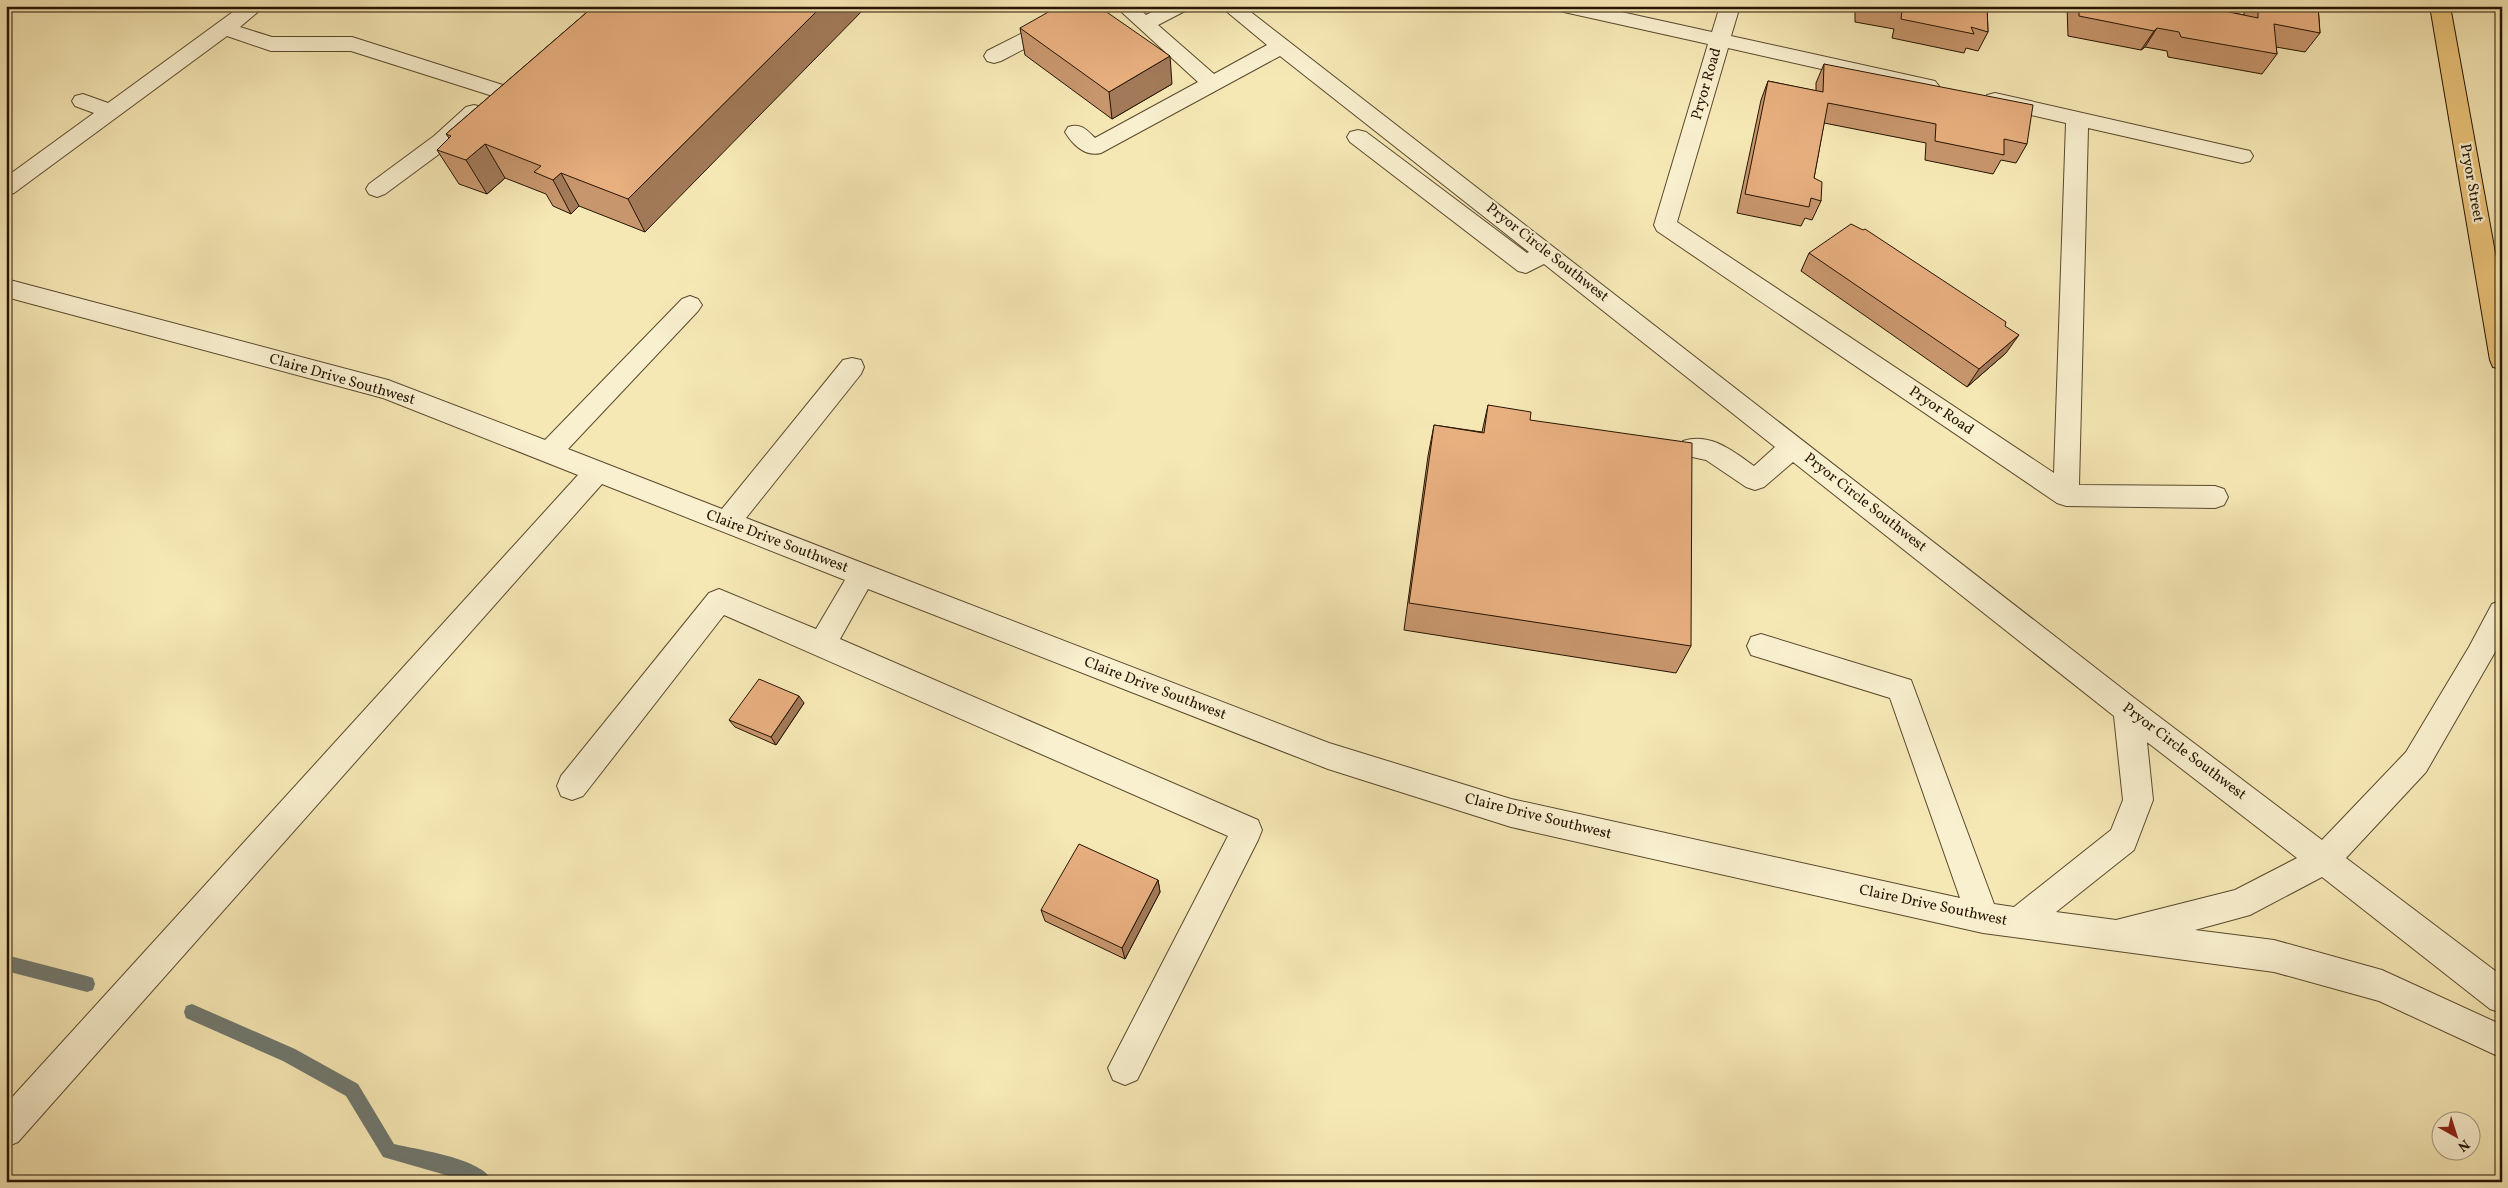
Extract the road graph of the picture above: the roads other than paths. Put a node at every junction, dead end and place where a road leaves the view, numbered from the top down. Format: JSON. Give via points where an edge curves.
{"nodes":[{"id":1,"x":255,"y":6,"type":"edge"},
{"id":2,"x":1092,"y":6,"type":"edge"},
{"id":3,"x":1125,"y":6,"type":"edge"},
{"id":4,"x":1180,"y":6,"type":"edge"},
{"id":5,"x":1230,"y":6,"type":"edge"},
{"id":6,"x":1564,"y":6,"type":"edge"},
{"id":7,"x":1661,"y":6,"type":"edge"},
{"id":8,"x":2440,"y":6,"type":"edge"},
{"id":9,"x":1144,"y":24,"type":"junction"},
{"id":10,"x":1724,"y":24,"type":"edge"},
{"id":11,"x":225,"y":28,"type":"junction"},
{"id":12,"x":1282,"y":46,"type":"junction"},
{"id":13,"x":994,"y":56,"type":"dead end"},
{"id":14,"x":1213,"y":84,"type":"junction"},
{"id":15,"x":1951,"y":91,"type":"edge"},
{"id":16,"x":1980,"y":97,"type":"edge"},
{"id":17,"x":83,"y":101,"type":"dead end"},
{"id":18,"x":111,"y":112,"type":"junction"},
{"id":19,"x":2076,"y":119,"type":"junction"},
{"id":20,"x":1381,"y":124,"type":"junction"},
{"id":21,"x":1076,"y":132,"type":"dead end"},
{"id":22,"x":2242,"y":156,"type":"dead end"},
{"id":23,"x":6,"y":188,"type":"edge"},
{"id":24,"x":377,"y":188,"type":"dead end"},
{"id":25,"x":1546,"y":252,"type":"junction"},
{"id":26,"x":6,"y":288,"type":"edge"},
{"id":27,"x":690,"y":305,"type":"dead end"},
{"id":28,"x":2502,"y":360,"type":"edge"},
{"id":29,"x":852,"y":367,"type":"dead end"},
{"id":30,"x":1794,"y":446,"type":"junction"},
{"id":31,"x":1692,"y":448,"type":"edge"},
{"id":32,"x":549,"y":453,"type":"junction"},
{"id":33,"x":597,"y":472,"type":"junction"},
{"id":34,"x":2066,"y":495,"type":"junction"},
{"id":35,"x":2215,"y":497,"type":"dead end"},
{"id":36,"x":727,"y":522,"type":"junction"},
{"id":37,"x":862,"y":575,"type":"junction"},
{"id":38,"x":2502,"y":612,"type":"edge"},
{"id":39,"x":822,"y":644,"type":"junction"},
{"id":40,"x":1761,"y":646,"type":"dead end"},
{"id":41,"x":2127,"y":709,"type":"junction"},
{"id":42,"x":572,"y":786,"type":"dead end"},
{"id":43,"x":2324,"y":860,"type":"junction"},
{"id":44,"x":1982,"y":918,"type":"junction"},
{"id":45,"x":2018,"y":923,"type":"junction"},
{"id":46,"x":2111,"y":935,"type":"junction"},
{"id":47,"x":2502,"y":997,"type":"edge"},
{"id":48,"x":2502,"y":1042,"type":"edge"},
{"id":49,"x":1125,"y":1068,"type":"dead end"},
{"id":50,"x":6,"y":1130,"type":"edge"}],
"edges":[{"from":1,"to":11,"type":"street"},
{"from":2,"to":13,"type":"street"},
{"from":3,"to":9,"type":"street"},
{"from":4,"to":9,"type":"street"},
{"from":5,"to":12,"type":"street","name":"Pryor Circle Southwest"},
{"from":6,"to":10,"type":"street","name":"Pryor Road"},
{"from":7,"to":10,"type":"street","via":[[1660,10]]},
{"from":8,"to":28,"type":"main road","name":"Pryor Street"},
{"from":9,"to":14,"type":"street"},
{"from":10,"to":15,"type":"street","name":"Pryor Road"},
{"from":10,"to":34,"type":"street","name":"Pryor Road","via":[[1665,224]]},
{"from":11,"to":18,"type":"street"},
{"from":11,"to":24,"type":"street","via":[[271,44],[352,44],[507,84],[442,141]]},
{"from":12,"to":14,"type":"street"},
{"from":12,"to":20,"type":"street","name":"Pryor Circle Southwest"},
{"from":14,"to":21,"type":"street","via":[[1093,148]]},
{"from":16,"to":19,"type":"street"},
{"from":17,"to":18,"type":"street"},
{"from":18,"to":23,"type":"street"},
{"from":19,"to":22,"type":"street"},
{"from":19,"to":34,"type":"street"},
{"from":20,"to":25,"type":"street","name":"Pryor Circle Southwest"},
{"from":20,"to":25,"type":"street","via":[[1354,139],[1526,265]]},
{"from":25,"to":30,"type":"street","name":"Pryor Circle Southwest"},
{"from":26,"to":32,"type":"street","name":"Claire Drive Southwest","via":[[388,390]]},
{"from":27,"to":32,"type":"street"},
{"from":29,"to":36,"type":"street"},
{"from":30,"to":31,"type":"street","via":[[1755,480],[1712,451]]},
{"from":30,"to":41,"type":"street","name":"Pryor Circle Southwest"},
{"from":32,"to":33,"type":"street","name":"Claire Drive Southwest"},
{"from":33,"to":36,"type":"street","name":"Claire Drive Southwest"},
{"from":33,"to":50,"type":"street"},
{"from":34,"to":35,"type":"street"},
{"from":36,"to":37,"type":"street","name":"Claire Drive Southwest"},
{"from":37,"to":39,"type":"street"},
{"from":37,"to":44,"type":"street","name":"Claire Drive Southwest","via":[[1328,756],[1511,813]]},
{"from":38,"to":43,"type":"street","name":"Claire Drive Southwest","via":[[2416,762]]},
{"from":39,"to":42,"type":"street","via":[[719,601]]},
{"from":39,"to":49,"type":"street","via":[[1248,830]]},
{"from":40,"to":44,"type":"street","via":[[1901,689]]},
{"from":41,"to":43,"type":"street","name":"Pryor Circle Southwest"},
{"from":41,"to":45,"type":"street","via":[[2138,800],[2123,840]]},
{"from":43,"to":46,"type":"street","name":"Claire Drive Southwest","via":[[2240,904]]},
{"from":43,"to":47,"type":"street","name":"Pryor Circle Southwest"},
{"from":44,"to":45,"type":"street","name":"Claire Drive Southwest"},
{"from":45,"to":46,"type":"street","name":"Claire Drive Southwest"},
{"from":46,"to":48,"type":"street","via":[[2274,956],[2382,986]]}]}
